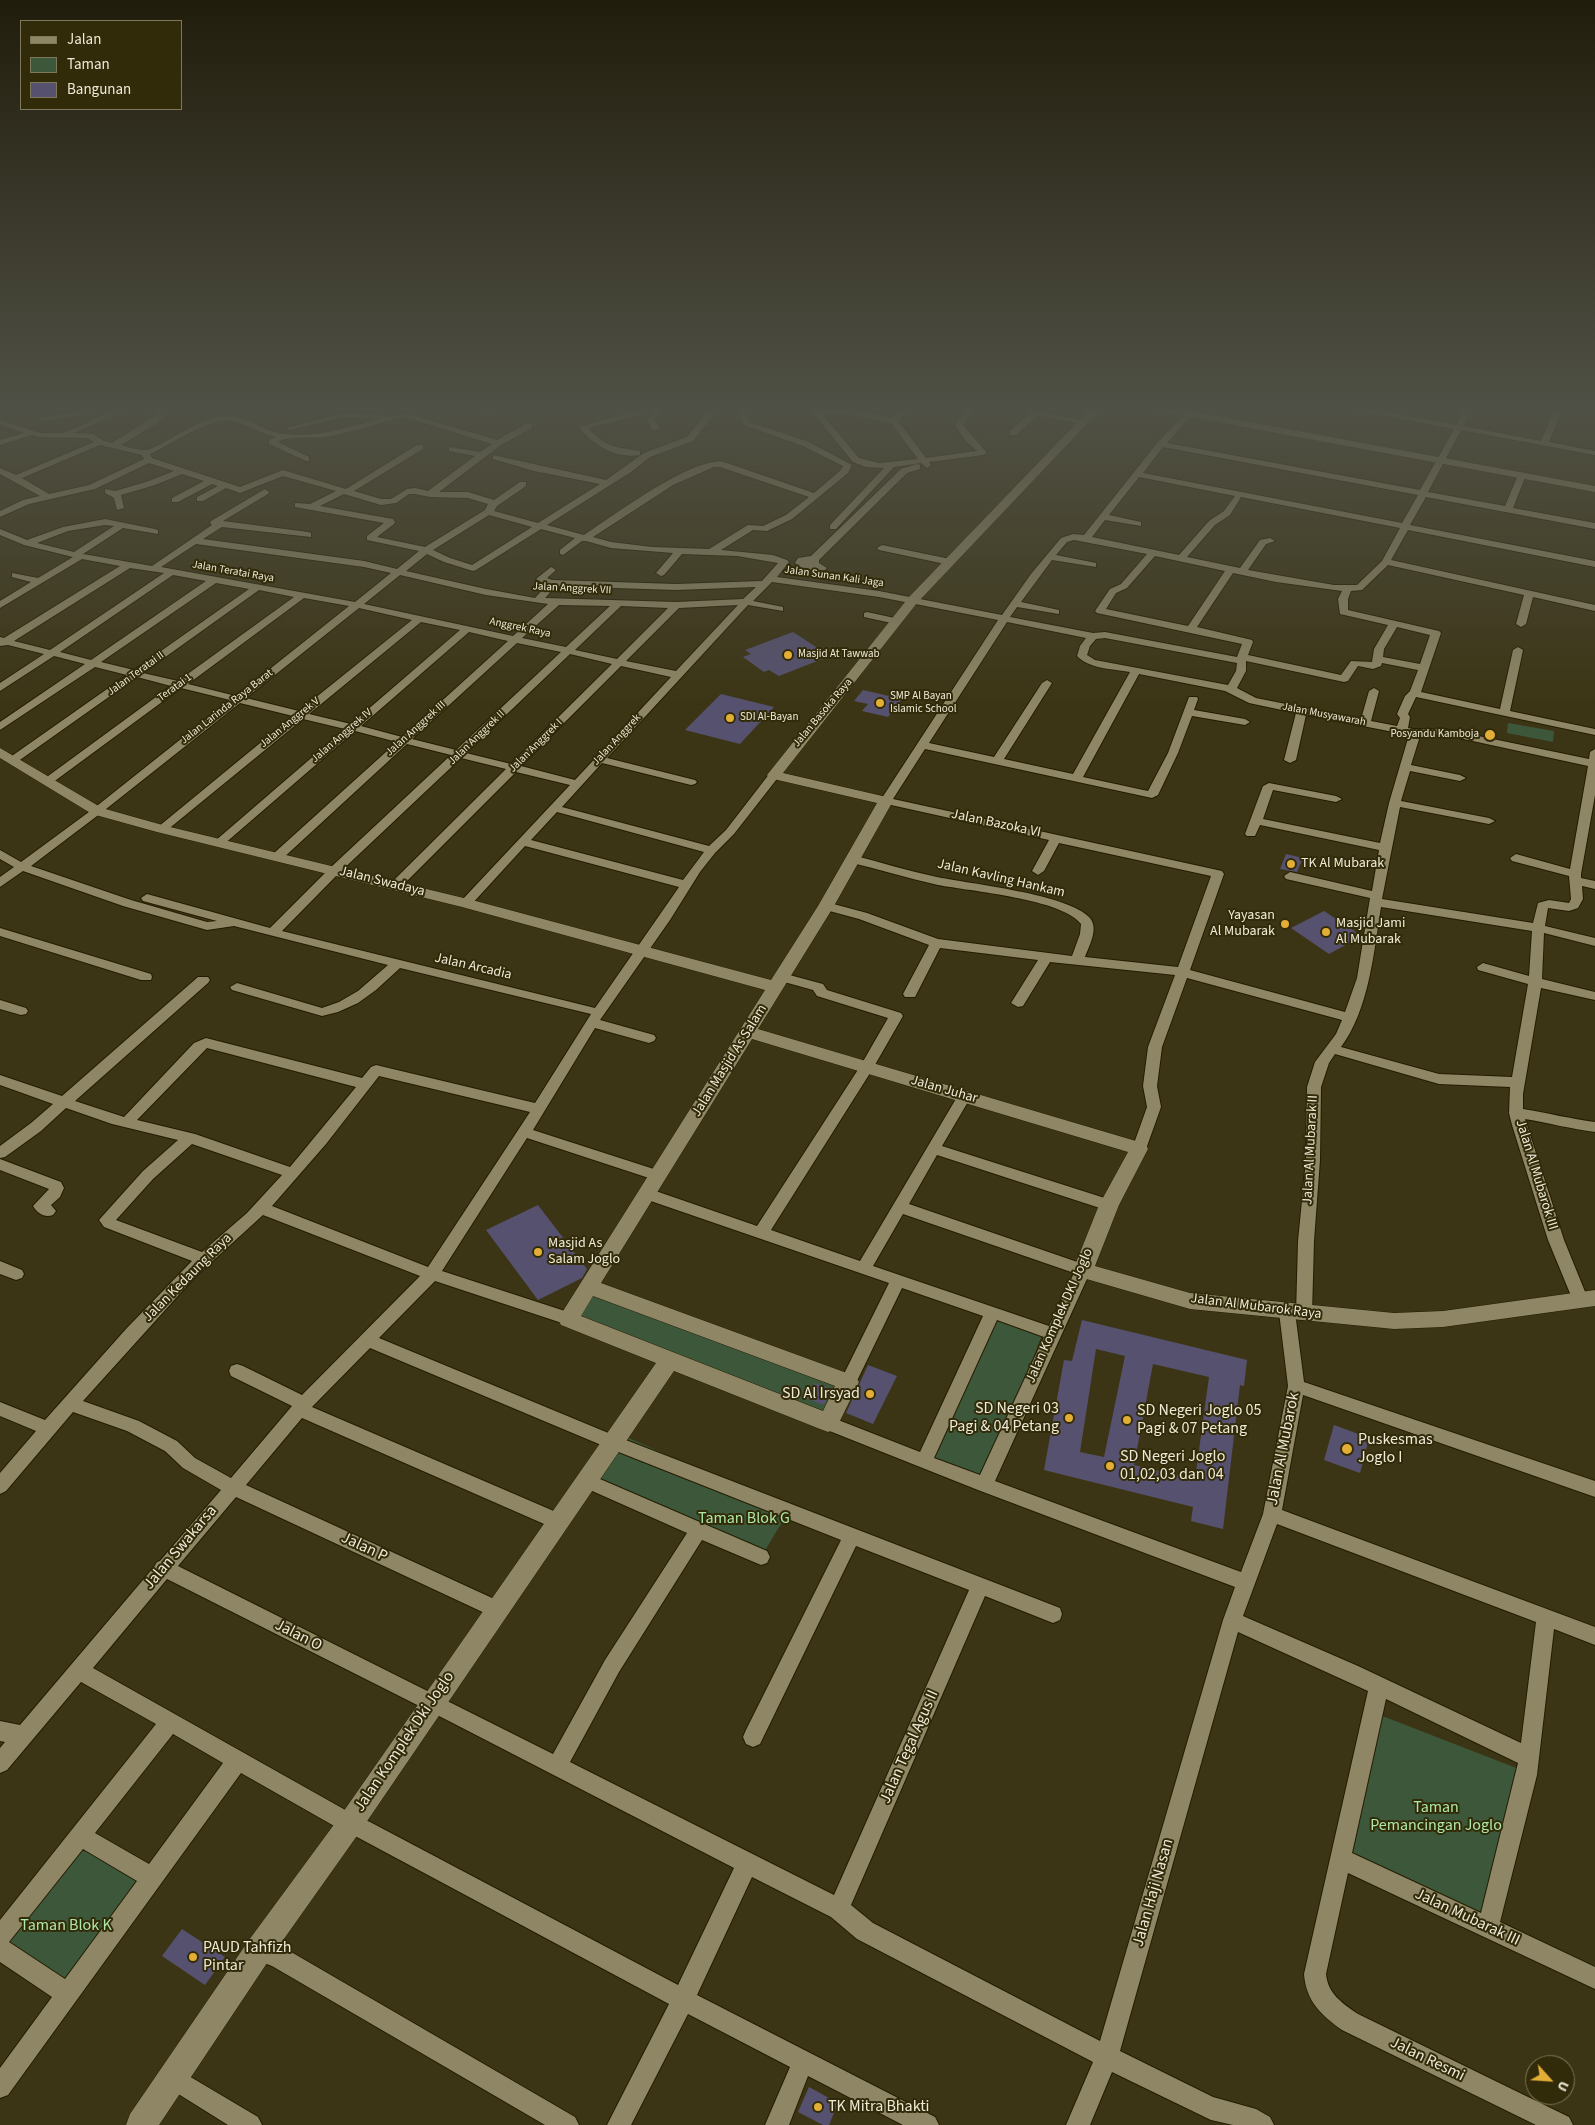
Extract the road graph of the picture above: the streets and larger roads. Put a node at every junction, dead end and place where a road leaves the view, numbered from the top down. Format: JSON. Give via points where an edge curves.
{"nodes":[{"id":1,"x":15,"y":507,"type":"edge"},
{"id":2,"x":242,"y":507,"type":"edge"},
{"id":3,"x":307,"y":507,"type":"edge"},
{"id":4,"x":569,"y":507,"type":"edge"},
{"id":5,"x":632,"y":507,"type":"edge"},
{"id":6,"x":801,"y":507,"type":"edge"},
{"id":7,"x":851,"y":507,"type":"edge"},
{"id":8,"x":868,"y":507,"type":"edge"},
{"id":9,"x":1002,"y":507,"type":"edge"},
{"id":10,"x":1110,"y":507,"type":"edge"},
{"id":11,"x":1231,"y":507,"type":"edge"},
{"id":12,"x":1308,"y":507,"type":"edge"},
{"id":13,"x":1415,"y":507,"type":"edge"},
{"id":14,"x":1498,"y":507,"type":"edge"},
{"id":15,"x":310,"y":508,"type":"joint"},
{"id":16,"x":491,"y":508,"type":"junction"},
{"id":17,"x":1508,"y":509,"type":"joint"},
{"id":18,"x":518,"y":511,"type":"dead end"},
{"id":19,"x":0,"y":514,"type":"edge"},
{"id":20,"x":844,"y":515,"type":"junction"},
{"id":21,"x":1102,"y":517,"type":"junction"},
{"id":22,"x":857,"y":518,"type":"junction"},
{"id":23,"x":220,"y":524,"type":"junction"},
{"id":24,"x":1138,"y":524,"type":"dead end"},
{"id":25,"x":122,"y":525,"type":"junction"},
{"id":26,"x":1405,"y":526,"type":"junction"},
{"id":27,"x":1595,"y":526,"type":"edge"},
{"id":28,"x":538,"y":527,"type":"junction"},
{"id":29,"x":832,"y":527,"type":"dead end"},
{"id":30,"x":0,"y":532,"type":"edge"},
{"id":31,"x":155,"y":532,"type":"dead end"},
{"id":32,"x":308,"y":536,"type":"dead end"},
{"id":33,"x":1086,"y":538,"type":"junction"},
{"id":34,"x":582,"y":539,"type":"junction"},
{"id":35,"x":194,"y":541,"type":"junction"},
{"id":36,"x":1270,"y":541,"type":"dead end"},
{"id":37,"x":27,"y":544,"type":"junction"},
{"id":38,"x":882,"y":548,"type":"dead end"},
{"id":39,"x":426,"y":550,"type":"junction"},
{"id":40,"x":680,"y":551,"type":"junction"},
{"id":41,"x":712,"y":551,"type":"junction"},
{"id":42,"x":563,"y":552,"type":"dead end"},
{"id":43,"x":1153,"y":552,"type":"junction"},
{"id":44,"x":78,"y":556,"type":"junction"},
{"id":45,"x":1050,"y":557,"type":"junction"},
{"id":46,"x":1181,"y":558,"type":"junction"},
{"id":47,"x":950,"y":562,"type":"junction"},
{"id":48,"x":1386,"y":562,"type":"junction"},
{"id":49,"x":128,"y":564,"type":"junction"},
{"id":50,"x":818,"y":564,"type":"dead end"},
{"id":51,"x":1595,"y":564,"type":"edge"},
{"id":52,"x":1093,"y":565,"type":"dead end"},
{"id":53,"x":153,"y":569,"type":"junction"},
{"id":54,"x":1230,"y":569,"type":"junction"},
{"id":55,"x":551,"y":570,"type":"dead end"},
{"id":56,"x":172,"y":572,"type":"junction"},
{"id":57,"x":400,"y":572,"type":"junction"},
{"id":58,"x":1242,"y":572,"type":"junction"},
{"id":59,"x":661,"y":573,"type":"dead end"},
{"id":60,"x":15,"y":575,"type":"dead end"},
{"id":61,"x":214,"y":580,"type":"junction"},
{"id":62,"x":39,"y":582,"type":"junction"},
{"id":63,"x":768,"y":582,"type":"junction"},
{"id":64,"x":553,"y":583,"type":"junction"},
{"id":65,"x":258,"y":587,"type":"junction"},
{"id":66,"x":1349,"y":590,"type":"junction"},
{"id":67,"x":1529,"y":594,"type":"junction"},
{"id":68,"x":302,"y":595,"type":"junction"},
{"id":69,"x":537,"y":600,"type":"junction"},
{"id":70,"x":913,"y":600,"type":"junction"},
{"id":71,"x":556,"y":602,"type":"junction"},
{"id":72,"x":746,"y":602,"type":"junction"},
{"id":73,"x":1,"y":604,"type":"edge"},
{"id":74,"x":618,"y":604,"type":"junction"},
{"id":75,"x":1015,"y":604,"type":"junction"},
{"id":76,"x":358,"y":605,"type":"junction"},
{"id":77,"x":676,"y":605,"type":"junction"},
{"id":78,"x":1595,"y":608,"type":"edge"},
{"id":79,"x":780,"y":609,"type":"dead end"},
{"id":80,"x":1056,"y":612,"type":"dead end"},
{"id":81,"x":867,"y":615,"type":"dead end"},
{"id":82,"x":420,"y":618,"type":"junction"},
{"id":83,"x":1004,"y":619,"type":"junction"},
{"id":84,"x":896,"y":621,"type":"junction"},
{"id":85,"x":1394,"y":624,"type":"junction"},
{"id":86,"x":1521,"y":624,"type":"dead end"},
{"id":87,"x":467,"y":629,"type":"junction"},
{"id":88,"x":1191,"y":629,"type":"junction"},
{"id":89,"x":1093,"y":636,"type":"junction"},
{"id":90,"x":516,"y":640,"type":"junction"},
{"id":91,"x":2,"y":642,"type":"edge"},
{"id":92,"x":1518,"y":650,"type":"dead end"},
{"id":93,"x":567,"y":651,"type":"junction"},
{"id":94,"x":52,"y":653,"type":"junction"},
{"id":95,"x":1241,"y":658,"type":"junction"},
{"id":96,"x":1378,"y":658,"type":"junction"},
{"id":97,"x":93,"y":663,"type":"junction"},
{"id":98,"x":619,"y":663,"type":"junction"},
{"id":99,"x":1424,"y":668,"type":"junction"},
{"id":100,"x":1136,"y":671,"type":"junction"},
{"id":101,"x":137,"y":674,"type":"junction"},
{"id":102,"x":678,"y":675,"type":"junction"},
{"id":103,"x":1047,"y":683,"type":"dead end"},
{"id":104,"x":180,"y":684,"type":"junction"},
{"id":105,"x":0,"y":688,"type":"edge"},
{"id":106,"x":1231,"y":689,"type":"junction"},
{"id":107,"x":1374,"y":691,"type":"dead end"},
{"id":108,"x":1415,"y":693,"type":"junction"},
{"id":109,"x":237,"y":698,"type":"junction"},
{"id":110,"x":1193,"y":699,"type":"dead end"},
{"id":111,"x":1302,"y":711,"type":"junction"},
{"id":112,"x":1188,"y":712,"type":"junction"},
{"id":113,"x":1504,"y":714,"type":"junction"},
{"id":114,"x":299,"y":715,"type":"junction"},
{"id":115,"x":1246,"y":722,"type":"dead end"},
{"id":116,"x":1365,"y":724,"type":"junction"},
{"id":117,"x":352,"y":727,"type":"junction"},
{"id":118,"x":0,"y":728,"type":"edge"},
{"id":119,"x":1402,"y":730,"type":"junction"},
{"id":120,"x":1595,"y":732,"type":"edge"},
{"id":121,"x":1415,"y":733,"type":"junction"},
{"id":122,"x":404,"y":740,"type":"junction"},
{"id":123,"x":923,"y":745,"type":"junction"},
{"id":124,"x":0,"y":752,"type":"edge"},
{"id":125,"x":460,"y":755,"type":"junction"},
{"id":126,"x":599,"y":759,"type":"junction"},
{"id":127,"x":13,"y":760,"type":"junction"},
{"id":128,"x":1290,"y":760,"type":"dead end"},
{"id":129,"x":1594,"y":760,"type":"edge"},
{"id":130,"x":997,"y":762,"type":"junction"},
{"id":131,"x":1405,"y":766,"type":"junction"},
{"id":132,"x":514,"y":768,"type":"junction"},
{"id":133,"x":774,"y":775,"type":"junction"},
{"id":134,"x":1460,"y":778,"type":"dead end"},
{"id":135,"x":1076,"y":779,"type":"junction"},
{"id":136,"x":48,"y":781,"type":"junction"},
{"id":137,"x":691,"y":782,"type":"dead end"},
{"id":138,"x":576,"y":784,"type":"junction"},
{"id":139,"x":1336,"y":799,"type":"dead end"},
{"id":140,"x":886,"y":801,"type":"junction"},
{"id":141,"x":1395,"y":803,"type":"junction"},
{"id":142,"x":553,"y":808,"type":"junction"},
{"id":143,"x":97,"y":811,"type":"junction"},
{"id":144,"x":1256,"y":821,"type":"junction"},
{"id":145,"x":1489,"y":822,"type":"dead end"},
{"id":146,"x":162,"y":829,"type":"junction"},
{"id":147,"x":1251,"y":834,"type":"dead end"},
{"id":148,"x":1056,"y":838,"type":"junction"},
{"id":149,"x":523,"y":842,"type":"junction"},
{"id":150,"x":218,"y":843,"type":"junction"},
{"id":151,"x":1384,"y":848,"type":"junction"},
{"id":152,"x":711,"y":850,"type":"junction"},
{"id":153,"x":0,"y":854,"type":"edge"},
{"id":154,"x":277,"y":857,"type":"junction"},
{"id":155,"x":1516,"y":858,"type":"dead end"},
{"id":156,"x":852,"y":859,"type":"junction"},
{"id":157,"x":22,"y":867,"type":"junction"},
{"id":158,"x":334,"y":871,"type":"junction"},
{"id":159,"x":1038,"y":871,"type":"dead end"},
{"id":160,"x":1290,"y":876,"type":"dead end"},
{"id":161,"x":1576,"y":877,"type":"junction"},
{"id":162,"x":0,"y":883,"type":"edge"},
{"id":163,"x":687,"y":885,"type":"junction"},
{"id":164,"x":1595,"y":885,"type":"edge"},
{"id":165,"x":395,"y":886,"type":"junction"},
{"id":166,"x":147,"y":898,"type":"dead end"},
{"id":167,"x":1376,"y":899,"type":"junction"},
{"id":168,"x":466,"y":903,"type":"junction"},
{"id":169,"x":826,"y":906,"type":"junction"},
{"id":170,"x":237,"y":923,"type":"junction"},
{"id":171,"x":1538,"y":928,"type":"junction"},
{"id":172,"x":0,"y":932,"type":"edge"},
{"id":173,"x":273,"y":933,"type":"junction"},
{"id":174,"x":936,"y":942,"type":"junction"},
{"id":175,"x":1595,"y":942,"type":"edge"},
{"id":176,"x":640,"y":950,"type":"junction"},
{"id":177,"x":1046,"y":957,"type":"junction"},
{"id":178,"x":1077,"y":960,"type":"junction"},
{"id":179,"x":396,"y":964,"type":"junction"},
{"id":180,"x":1483,"y":967,"type":"dead end"},
{"id":181,"x":1182,"y":972,"type":"junction"},
{"id":182,"x":146,"y":977,"type":"dead end"},
{"id":183,"x":203,"y":980,"type":"dead end"},
{"id":184,"x":779,"y":982,"type":"junction"},
{"id":185,"x":1535,"y":982,"type":"junction"},
{"id":186,"x":237,"y":987,"type":"dead end"},
{"id":187,"x":910,"y":994,"type":"dead end"},
{"id":188,"x":1595,"y":996,"type":"edge"},
{"id":189,"x":1018,"y":1003,"type":"dead end"},
{"id":190,"x":0,"y":1004,"type":"edge"},
{"id":191,"x":21,"y":1011,"type":"dead end"},
{"id":192,"x":593,"y":1017,"type":"junction"},
{"id":193,"x":1350,"y":1018,"type":"junction"},
{"id":194,"x":749,"y":1032,"type":"junction"},
{"id":195,"x":649,"y":1038,"type":"dead end"},
{"id":196,"x":1333,"y":1049,"type":"junction"},
{"id":197,"x":867,"y":1067,"type":"junction"},
{"id":198,"x":0,"y":1080,"type":"edge"},
{"id":199,"x":1518,"y":1082,"type":"junction"},
{"id":200,"x":365,"y":1084,"type":"junction"},
{"id":201,"x":965,"y":1095,"type":"junction"},
{"id":202,"x":64,"y":1102,"type":"junction"},
{"id":203,"x":539,"y":1109,"type":"junction"},
{"id":204,"x":1516,"y":1112,"type":"junction"},
{"id":205,"x":128,"y":1121,"type":"junction"},
{"id":206,"x":1595,"y":1127,"type":"edge"},
{"id":207,"x":524,"y":1132,"type":"junction"},
{"id":208,"x":190,"y":1138,"type":"junction"},
{"id":209,"x":934,"y":1149,"type":"junction"},
{"id":210,"x":1140,"y":1149,"type":"junction"},
{"id":211,"x":0,"y":1153,"type":"edge"},
{"id":212,"x":0,"y":1164,"type":"edge"},
{"id":213,"x":292,"y":1173,"type":"junction"},
{"id":214,"x":658,"y":1176,"type":"junction"},
{"id":215,"x":647,"y":1194,"type":"junction"},
{"id":216,"x":1109,"y":1205,"type":"junction"},
{"id":217,"x":900,"y":1207,"type":"junction"},
{"id":218,"x":261,"y":1208,"type":"junction"},
{"id":219,"x":48,"y":1211,"type":"dead end"},
{"id":220,"x":761,"y":1233,"type":"junction"},
{"id":221,"x":203,"y":1258,"type":"junction"},
{"id":222,"x":0,"y":1267,"type":"edge"},
{"id":223,"x":864,"y":1268,"type":"junction"},
{"id":224,"x":1082,"y":1270,"type":"junction"},
{"id":225,"x":16,"y":1274,"type":"dead end"},
{"id":226,"x":432,"y":1274,"type":"junction"},
{"id":227,"x":898,"y":1281,"type":"junction"},
{"id":228,"x":590,"y":1287,"type":"junction"},
{"id":229,"x":1588,"y":1298,"type":"edge"},
{"id":230,"x":992,"y":1313,"type":"junction"},
{"id":231,"x":1295,"y":1313,"type":"junction"},
{"id":232,"x":568,"y":1319,"type":"junction"},
{"id":233,"x":1052,"y":1333,"type":"junction"},
{"id":234,"x":368,"y":1340,"type":"junction"},
{"id":235,"x":670,"y":1360,"type":"junction"},
{"id":236,"x":237,"y":1371,"type":"dead end"},
{"id":237,"x":848,"y":1382,"type":"junction"},
{"id":238,"x":1296,"y":1386,"type":"junction"},
{"id":239,"x":69,"y":1403,"type":"junction"},
{"id":240,"x":302,"y":1407,"type":"junction"},
{"id":241,"x":0,"y":1408,"type":"edge"},
{"id":242,"x":828,"y":1423,"type":"junction"},
{"id":243,"x":48,"y":1429,"type":"junction"},
{"id":244,"x":612,"y":1442,"type":"junction"},
{"id":245,"x":924,"y":1461,"type":"junction"},
{"id":246,"x":587,"y":1481,"type":"junction"},
{"id":247,"x":984,"y":1485,"type":"junction"},
{"id":248,"x":0,"y":1486,"type":"edge"},
{"id":249,"x":232,"y":1487,"type":"junction"},
{"id":250,"x":1595,"y":1489,"type":"edge"},
{"id":251,"x":1272,"y":1514,"type":"junction"},
{"id":252,"x":557,"y":1522,"type":"junction"},
{"id":253,"x":699,"y":1529,"type":"junction"},
{"id":254,"x":852,"y":1536,"type":"junction"},
{"id":255,"x":761,"y":1557,"type":"dead end"},
{"id":256,"x":163,"y":1568,"type":"junction"},
{"id":257,"x":1245,"y":1582,"type":"junction"},
{"id":258,"x":980,"y":1586,"type":"junction"},
{"id":259,"x":496,"y":1609,"type":"junction"},
{"id":260,"x":1054,"y":1614,"type":"dead end"},
{"id":261,"x":1546,"y":1617,"type":"junction"},
{"id":262,"x":1232,"y":1620,"type":"junction"},
{"id":263,"x":1595,"y":1636,"type":"edge"},
{"id":264,"x":79,"y":1670,"type":"junction"},
{"id":265,"x":1379,"y":1687,"type":"junction"},
{"id":266,"x":432,"y":1703,"type":"junction"},
{"id":267,"x":169,"y":1723,"type":"junction"},
{"id":268,"x":0,"y":1730,"type":"edge"},
{"id":269,"x":23,"y":1735,"type":"junction"},
{"id":270,"x":753,"y":1737,"type":"dead end"},
{"id":271,"x":1530,"y":1758,"type":"junction"},
{"id":272,"x":238,"y":1760,"type":"junction"},
{"id":273,"x":0,"y":1763,"type":"edge"},
{"id":274,"x":556,"y":1767,"type":"junction"},
{"id":275,"x":350,"y":1824,"type":"junction"},
{"id":276,"x":80,"y":1835,"type":"junction"},
{"id":277,"x":1340,"y":1858,"type":"junction"},
{"id":278,"x":747,"y":1864,"type":"junction"},
{"id":279,"x":152,"y":1878,"type":"junction"},
{"id":280,"x":839,"y":1908,"type":"junction"},
{"id":281,"x":1488,"y":1928,"type":"junction"},
{"id":282,"x":0,"y":1937,"type":"edge"},
{"id":283,"x":0,"y":1949,"type":"edge"},
{"id":284,"x":259,"y":1950,"type":"junction"},
{"id":285,"x":1315,"y":1974,"type":"joint"},
{"id":286,"x":1595,"y":1978,"type":"edge"},
{"id":287,"x":67,"y":1994,"type":"junction"},
{"id":288,"x":683,"y":2000,"type":"junction"},
{"id":289,"x":1107,"y":2057,"type":"junction"},
{"id":290,"x":803,"y":2062,"type":"junction"},
{"id":291,"x":172,"y":2078,"type":"junction"},
{"id":292,"x":0,"y":2086,"type":"edge"},
{"id":293,"x":1252,"y":2122,"type":"edge"},
{"id":294,"x":141,"y":2125,"type":"edge"},
{"id":295,"x":250,"y":2125,"type":"edge"},
{"id":296,"x":567,"y":2125,"type":"edge"},
{"id":297,"x":619,"y":2125,"type":"edge"},
{"id":298,"x":777,"y":2125,"type":"edge"},
{"id":299,"x":927,"y":2125,"type":"edge"},
{"id":300,"x":1078,"y":2125,"type":"edge"},
{"id":301,"x":1561,"y":2125,"type":"edge"}],
"edges":[{"from":1,"to":19,"type":"street"},
{"from":2,"to":23,"type":"street","via":[[214,522]]},
{"from":3,"to":15,"type":"street"},
{"from":4,"to":28,"type":"street"},
{"from":5,"to":34,"type":"street"},
{"from":6,"to":41,"type":"street","via":[[781,522],[764,529],[750,528]]},
{"from":7,"to":20,"type":"street"},
{"from":8,"to":22,"type":"street"},
{"from":9,"to":47,"type":"street","name":"Jalan Basoka Raya"},
{"from":10,"to":21,"type":"street"},
{"from":11,"to":46,"type":"street"},
{"from":12,"to":26,"type":"street"},
{"from":13,"to":26,"type":"street"},
{"from":14,"to":17,"type":"street"},
{"from":15,"to":39,"type":"street","via":[[390,521],[370,538]]},
{"from":16,"to":18,"type":"street"},
{"from":16,"to":28,"type":"street","name":"Jalan Sunan Kali Jaga"},
{"from":16,"to":39,"type":"street","name":"Jalan Larinda Raya Barat"},
{"from":17,"to":27,"type":"street"},
{"from":20,"to":22,"type":"street"},
{"from":20,"to":29,"type":"street"},
{"from":21,"to":24,"type":"street"},
{"from":21,"to":33,"type":"street"},
{"from":22,"to":50,"type":"street"},
{"from":23,"to":32,"type":"street"},
{"from":23,"to":35,"type":"street"},
{"from":25,"to":31,"type":"street"},
{"from":25,"to":37,"type":"street","via":[[104,522],[76,526]]},
{"from":25,"to":44,"type":"street"},
{"from":26,"to":48,"type":"street"},
{"from":26,"to":51,"type":"street"},
{"from":28,"to":34,"type":"street","name":"Jalan Sunan Kali Jaga"},
{"from":28,"to":39,"type":"street","via":[[476,567],[469,568]]},
{"from":30,"to":37,"type":"street","name":"Jalan Teratai Raya"},
{"from":33,"to":43,"type":"street"},
{"from":33,"to":45,"type":"street","via":[[1067,538]]},
{"from":34,"to":40,"type":"street","name":"Jalan Sunan Kali Jaga","via":[[624,548]]},
{"from":34,"to":42,"type":"street"},
{"from":35,"to":53,"type":"street"},
{"from":35,"to":57,"type":"street","name":"Jalan Anggrek VII","via":[[364,564]]},
{"from":36,"to":58,"type":"street","via":[[1263,542]]},
{"from":37,"to":44,"type":"street","name":"Jalan Teratai Raya"},
{"from":38,"to":47,"type":"street"},
{"from":39,"to":57,"type":"street","name":"Jalan Larinda Raya Barat"},
{"from":40,"to":41,"type":"street","name":"Jalan Sunan Kali Jaga"},
{"from":40,"to":59,"type":"street"},
{"from":41,"to":63,"type":"street","name":"Jalan Sunan Kali Jaga","via":[[784,562]]},
{"from":43,"to":46,"type":"street"},
{"from":43,"to":88,"type":"street","via":[[1124,586],[1113,591],[1100,611]]},
{"from":44,"to":49,"type":"street","name":"Jalan Teratai Raya"},
{"from":44,"to":62,"type":"street"},
{"from":45,"to":52,"type":"street"},
{"from":45,"to":75,"type":"street"},
{"from":46,"to":54,"type":"street"},
{"from":47,"to":70,"type":"street","name":"Jalan Basoka Raya"},
{"from":48,"to":66,"type":"street","via":[[1362,587]]},
{"from":48,"to":67,"type":"street"},
{"from":49,"to":53,"type":"street","name":"Jalan Teratai Raya"},
{"from":49,"to":91,"type":"street"},
{"from":53,"to":56,"type":"street","name":"Jalan Teratai Raya"},
{"from":54,"to":58,"type":"street"},
{"from":54,"to":88,"type":"street"},
{"from":55,"to":64,"type":"street","via":[[541,579]]},
{"from":56,"to":61,"type":"street","name":"Jalan Teratai Raya"},
{"from":56,"to":94,"type":"street"},
{"from":57,"to":69,"type":"street","name":"Jalan Anggrek VII"},
{"from":57,"to":76,"type":"street","name":"Jalan Larinda Raya Barat"},
{"from":58,"to":66,"type":"street"},
{"from":60,"to":62,"type":"street"},
{"from":61,"to":65,"type":"street","name":"Jalan Teratai Raya"},
{"from":61,"to":97,"type":"street"},
{"from":62,"to":73,"type":"street"},
{"from":63,"to":64,"type":"street","via":[[676,587]]},
{"from":63,"to":70,"type":"street","name":"Jalan Sunan Kali Jaga"},
{"from":63,"to":72,"type":"street","name":"Jalan Anggrek"},
{"from":64,"to":69,"type":"street"},
{"from":65,"to":68,"type":"street","name":"Jalan Teratai Raya"},
{"from":65,"to":101,"type":"street","name":"Jalan Teratai II"},
{"from":66,"to":85,"type":"street","via":[[1342,612]]},
{"from":67,"to":78,"type":"street"},
{"from":67,"to":86,"type":"street"},
{"from":68,"to":76,"type":"street","name":"Jalan Teratai Raya"},
{"from":68,"to":104,"type":"street","name":"Teratai 1"},
{"from":69,"to":71,"type":"street","name":"Jalan Anggrek VII"},
{"from":70,"to":83,"type":"street","name":"Jalan Sunan Kali Jaga"},
{"from":70,"to":84,"type":"street","name":"Jalan Basoka Raya"},
{"from":71,"to":74,"type":"street","name":"Jalan Anggrek VII"},
{"from":71,"to":90,"type":"street","name":"Jalan Anggrek III"},
{"from":72,"to":77,"type":"street","name":"Jalan Anggrek VII"},
{"from":72,"to":79,"type":"street","name":"Jalan Anggrek VII"},
{"from":72,"to":102,"type":"street","name":"Jalan Anggrek"},
{"from":74,"to":77,"type":"street","name":"Jalan Anggrek VII"},
{"from":74,"to":93,"type":"street","name":"Jalan Anggrek II"},
{"from":75,"to":80,"type":"street"},
{"from":75,"to":83,"type":"street"},
{"from":76,"to":82,"type":"street","name":"Anggrek Raya"},
{"from":76,"to":109,"type":"street","name":"Jalan Larinda Raya Barat"},
{"from":77,"to":98,"type":"street","name":"Jalan Anggrek I"},
{"from":81,"to":84,"type":"street"},
{"from":82,"to":87,"type":"street","name":"Anggrek Raya"},
{"from":82,"to":114,"type":"street","name":"Jalan Anggrek V"},
{"from":83,"to":89,"type":"street","name":"Jalan Sunan Kali Jaga"},
{"from":83,"to":123,"type":"street"},
{"from":84,"to":133,"type":"street","name":"Jalan Basoka Raya"},
{"from":85,"to":96,"type":"street","via":[[1379,650]]},
{"from":85,"to":99,"type":"street","via":[[1436,633]]},
{"from":87,"to":90,"type":"street","name":"Anggrek Raya"},
{"from":87,"to":117,"type":"street","name":"Jalan Anggrek IV"},
{"from":88,"to":95,"type":"street","via":[[1248,642]]},
{"from":89,"to":95,"type":"street","name":"Jalan Sunan Kali Jaga","via":[[1105,635]]},
{"from":89,"to":100,"type":"street","name":"Jalan Musyawarah","via":[[1082,654],[1084,659]]},
{"from":90,"to":93,"type":"street","name":"Anggrek Raya"},
{"from":90,"to":122,"type":"street","name":"Jalan Anggrek III"},
{"from":91,"to":94,"type":"street"},
{"from":92,"to":113,"type":"street"},
{"from":93,"to":98,"type":"street","name":"Anggrek Raya"},
{"from":93,"to":125,"type":"street","name":"Jalan Anggrek II"},
{"from":94,"to":97,"type":"street"},
{"from":94,"to":105,"type":"street"},
{"from":95,"to":96,"type":"street","name":"Jalan Sunan Kali Jaga","via":[[1344,679],[1355,663],[1373,666]]},
{"from":95,"to":106,"type":"street","via":[[1241,671]]},
{"from":96,"to":99,"type":"street"},
{"from":97,"to":101,"type":"street"},
{"from":97,"to":118,"type":"street"},
{"from":98,"to":102,"type":"street","name":"Anggrek Raya"},
{"from":98,"to":132,"type":"street","name":"Jalan Anggrek I"},
{"from":99,"to":108,"type":"street"},
{"from":100,"to":106,"type":"street","name":"Jalan Musyawarah"},
{"from":100,"to":135,"type":"street"},
{"from":101,"to":104,"type":"street"},
{"from":101,"to":127,"type":"street","name":"Jalan Teratai II"},
{"from":102,"to":126,"type":"street","name":"Jalan Anggrek"},
{"from":103,"to":130,"type":"street"},
{"from":104,"to":109,"type":"street"},
{"from":104,"to":136,"type":"street","name":"Teratai 1"},
{"from":106,"to":111,"type":"street","name":"Jalan Musyawarah","via":[[1253,701]]},
{"from":107,"to":116,"type":"street"},
{"from":108,"to":113,"type":"street"},
{"from":108,"to":119,"type":"street","via":[[1410,696],[1402,714],[1405,718]]},
{"from":109,"to":114,"type":"street"},
{"from":109,"to":143,"type":"street","name":"Jalan Larinda Raya Barat"},
{"from":110,"to":112,"type":"street"},
{"from":111,"to":116,"type":"street","name":"Jalan Musyawarah"},
{"from":111,"to":128,"type":"street"},
{"from":112,"to":115,"type":"street"},
{"from":112,"to":135,"type":"street","via":[[1154,794]]},
{"from":113,"to":120,"type":"street"},
{"from":114,"to":117,"type":"street"},
{"from":114,"to":146,"type":"street","name":"Jalan Anggrek V"},
{"from":116,"to":119,"type":"street","name":"Jalan Musyawarah"},
{"from":117,"to":122,"type":"street"},
{"from":117,"to":150,"type":"street","name":"Jalan Anggrek IV"},
{"from":119,"to":121,"type":"street","name":"Jalan Musyawarah"},
{"from":121,"to":129,"type":"street","name":"Jalan Musyawarah","via":[[1445,732]]},
{"from":121,"to":131,"type":"street","name":"Jalan Al Mubarak II"},
{"from":122,"to":125,"type":"street"},
{"from":122,"to":154,"type":"street","name":"Jalan Anggrek III"},
{"from":123,"to":130,"type":"street"},
{"from":123,"to":140,"type":"street"},
{"from":124,"to":127,"type":"street","name":"Jalan Swadaya"},
{"from":125,"to":132,"type":"street"},
{"from":125,"to":158,"type":"street","name":"Jalan Anggrek II"},
{"from":126,"to":137,"type":"street"},
{"from":126,"to":138,"type":"street","name":"Jalan Anggrek"},
{"from":127,"to":136,"type":"street","name":"Jalan Swadaya"},
{"from":129,"to":161,"type":"street"},
{"from":130,"to":135,"type":"street"},
{"from":131,"to":134,"type":"street"},
{"from":131,"to":141,"type":"street","name":"Jalan Al Mubarak II"},
{"from":132,"to":138,"type":"street"},
{"from":132,"to":165,"type":"street","name":"Jalan Anggrek I"},
{"from":133,"to":140,"type":"street","name":"Jalan Bazoka VI"},
{"from":133,"to":152,"type":"street","name":"Jalan Swakarsa","via":[[730,832]]},
{"from":136,"to":143,"type":"street","name":"Jalan Swadaya"},
{"from":138,"to":142,"type":"street","name":"Jalan Anggrek"},
{"from":139,"to":144,"type":"street","via":[[1269,786]]},
{"from":140,"to":148,"type":"street","name":"Jalan Bazoka VI"},
{"from":140,"to":156,"type":"street","name":"Jalan Masjid As Salam"},
{"from":141,"to":145,"type":"street"},
{"from":141,"to":151,"type":"street","name":"Jalan Al Mubarak II"},
{"from":142,"to":149,"type":"street","name":"Jalan Anggrek"},
{"from":142,"to":152,"type":"street"},
{"from":143,"to":146,"type":"street","name":"Jalan Swadaya"},
{"from":143,"to":157,"type":"street","name":"Jalan Larinda Raya Barat"},
{"from":144,"to":147,"type":"street"},
{"from":144,"to":151,"type":"street"},
{"from":146,"to":150,"type":"street","name":"Jalan Swadaya"},
{"from":148,"to":159,"type":"street"},
{"from":148,"to":181,"type":"street","name":"Jalan Bazoka VI","via":[[1218,875]]},
{"from":149,"to":163,"type":"street"},
{"from":149,"to":168,"type":"street","name":"Jalan Anggrek"},
{"from":150,"to":154,"type":"street","name":"Jalan Swadaya"},
{"from":151,"to":167,"type":"street","name":"Jalan Al Mubarak II"},
{"from":152,"to":163,"type":"street","name":"Jalan Swakarsa"},
{"from":153,"to":157,"type":"street"},
{"from":154,"to":158,"type":"street","name":"Jalan Swadaya"},
{"from":155,"to":161,"type":"street"},
{"from":156,"to":169,"type":"street","name":"Jalan Masjid As Salam"},
{"from":156,"to":178,"type":"street","name":"Jalan Kavling Hankam","via":[[1040,901],[1073,912],[1088,926]]},
{"from":157,"to":162,"type":"street","name":"Jalan Larinda Raya Barat"},
{"from":157,"to":170,"type":"street","via":[[207,926]]},
{"from":158,"to":165,"type":"street","name":"Jalan Swadaya"},
{"from":158,"to":173,"type":"street"},
{"from":160,"to":167,"type":"street"},
{"from":161,"to":164,"type":"street"},
{"from":161,"to":171,"type":"street","name":"Jalan Al Mubarok III","via":[[1577,899],[1574,905],[1544,905]]},
{"from":163,"to":176,"type":"street","name":"Jalan Swakarsa"},
{"from":165,"to":168,"type":"street","name":"Jalan Swadaya"},
{"from":166,"to":170,"type":"street","name":"Jalan Arcadia"},
{"from":167,"to":171,"type":"street"},
{"from":167,"to":193,"type":"street","name":"Jalan Al Mubarak II","via":[[1363,978]]},
{"from":168,"to":176,"type":"street","name":"Jalan Swadaya"},
{"from":169,"to":174,"type":"street"},
{"from":169,"to":184,"type":"street","name":"Jalan Masjid As Salam"},
{"from":170,"to":173,"type":"street","name":"Jalan Arcadia"},
{"from":171,"to":175,"type":"street"},
{"from":171,"to":185,"type":"street","name":"Jalan Al Mubarok III"},
{"from":172,"to":182,"type":"street"},
{"from":173,"to":179,"type":"street","name":"Jalan Arcadia"},
{"from":174,"to":177,"type":"street"},
{"from":174,"to":187,"type":"street"},
{"from":176,"to":184,"type":"street","name":"Jalan Swadaya"},
{"from":176,"to":192,"type":"street","name":"Jalan Swakarsa"},
{"from":177,"to":178,"type":"street"},
{"from":177,"to":189,"type":"street"},
{"from":178,"to":181,"type":"street"},
{"from":179,"to":186,"type":"street","via":[[375,986],[336,1009],[322,1012]]},
{"from":179,"to":192,"type":"street","name":"Jalan Arcadia"},
{"from":180,"to":185,"type":"street"},
{"from":181,"to":193,"type":"street"},
{"from":181,"to":210,"type":"street","via":[[1155,1047],[1150,1086],[1154,1107]]},
{"from":183,"to":202,"type":"street"},
{"from":184,"to":194,"type":"street","name":"Jalan Masjid As Salam"},
{"from":184,"to":197,"type":"street","via":[[818,987],[822,993],[896,1016]]},
{"from":185,"to":188,"type":"street"},
{"from":185,"to":199,"type":"street","name":"Jalan Al Mubarok III"},
{"from":190,"to":191,"type":"street"},
{"from":192,"to":195,"type":"street","name":"Jalan Arcadia"},
{"from":192,"to":203,"type":"street","name":"Jalan Swakarsa"},
{"from":193,"to":196,"type":"street","name":"Jalan Al Mubarak II"},
{"from":194,"to":197,"type":"street","name":"Jalan Juhar"},
{"from":194,"to":214,"type":"street","name":"Jalan Masjid As Salam"},
{"from":196,"to":199,"type":"street","via":[[1439,1079]]},
{"from":196,"to":231,"type":"street","name":"Jalan Al Mubarak II","via":[[1322,1062],[1314,1087],[1313,1160],[1306,1241]]},
{"from":197,"to":201,"type":"street","name":"Jalan Juhar"},
{"from":197,"to":220,"type":"street"},
{"from":198,"to":202,"type":"street"},
{"from":199,"to":204,"type":"street","name":"Jalan Al Mubarok III"},
{"from":200,"to":203,"type":"street","name":"Jalan Kedaung Raya","via":[[376,1070]]},
{"from":200,"to":205,"type":"street","via":[[206,1043],[199,1046]]},
{"from":200,"to":213,"type":"street","name":"Jalan Kedaung Raya"},
{"from":201,"to":209,"type":"street"},
{"from":201,"to":210,"type":"street","name":"Jalan Juhar"},
{"from":202,"to":205,"type":"street","via":[[112,1119]]},
{"from":202,"to":211,"type":"street"},
{"from":203,"to":207,"type":"street","name":"Jalan Swakarsa"},
{"from":204,"to":206,"type":"street"},
{"from":204,"to":229,"type":"street","name":"Jalan Al Mubarok III","via":[[1556,1240]]},
{"from":205,"to":208,"type":"street"},
{"from":207,"to":214,"type":"street"},
{"from":207,"to":226,"type":"street","name":"Jalan Swakarsa"},
{"from":208,"to":213,"type":"street"},
{"from":208,"to":221,"type":"street","via":[[107,1220]]},
{"from":209,"to":216,"type":"street"},
{"from":209,"to":217,"type":"street"},
{"from":210,"to":216,"type":"street","name":"Jalan Komplek DKI Joglo"},
{"from":212,"to":219,"type":"street","via":[[56,1186],[55,1193],[41,1206]]},
{"from":213,"to":218,"type":"street","name":"Jalan Kedaung Raya"},
{"from":214,"to":215,"type":"street","name":"Jalan Masjid As Salam"},
{"from":215,"to":220,"type":"street"},
{"from":215,"to":228,"type":"street","name":"Jalan Masjid As Salam"},
{"from":216,"to":224,"type":"street","name":"Jalan Komplek DKI Joglo"},
{"from":217,"to":223,"type":"street"},
{"from":217,"to":224,"type":"street","name":"Jalan Al Mubarok Raya"},
{"from":218,"to":221,"type":"street","name":"Jalan Kedaung Raya"},
{"from":218,"to":226,"type":"street"},
{"from":220,"to":223,"type":"street"},
{"from":221,"to":239,"type":"street","name":"Jalan Kedaung Raya"},
{"from":222,"to":225,"type":"street"},
{"from":223,"to":227,"type":"street"},
{"from":224,"to":231,"type":"street","name":"Jalan Al Mubarok Raya","via":[[1190,1301]]},
{"from":224,"to":233,"type":"street","name":"Jalan Komplek DKI Joglo"},
{"from":226,"to":232,"type":"street"},
{"from":226,"to":234,"type":"street","name":"Jalan Swakarsa"},
{"from":227,"to":230,"type":"street"},
{"from":227,"to":237,"type":"street"},
{"from":228,"to":232,"type":"street","name":"Jalan Masjid As Salam"},
{"from":228,"to":237,"type":"street"},
{"from":229,"to":231,"type":"street","name":"Jalan Al Mubarok Raya","via":[[1443,1319],[1394,1321]]},
{"from":230,"to":233,"type":"street"},
{"from":230,"to":245,"type":"street"},
{"from":231,"to":238,"type":"street","name":"Jalan Al Mubarok"},
{"from":232,"to":235,"type":"street"},
{"from":233,"to":247,"type":"street","name":"Jalan Komplek DKI Joglo"},
{"from":234,"to":240,"type":"street","name":"Jalan Swakarsa"},
{"from":234,"to":244,"type":"street"},
{"from":235,"to":242,"type":"street"},
{"from":235,"to":244,"type":"street","name":"Jalan Komplek Dki Joglo"},
{"from":236,"to":240,"type":"street"},
{"from":237,"to":242,"type":"street"},
{"from":238,"to":250,"type":"street"},
{"from":238,"to":251,"type":"street","name":"Jalan Al Mubarok"},
{"from":239,"to":243,"type":"street","name":"Jalan Kedaung Raya"},
{"from":239,"to":249,"type":"street","name":"Jalan P","via":[[133,1426],[171,1446],[189,1463]]},
{"from":240,"to":249,"type":"street","name":"Jalan Swakarsa"},
{"from":240,"to":252,"type":"street"},
{"from":241,"to":243,"type":"street"},
{"from":242,"to":245,"type":"street"},
{"from":243,"to":248,"type":"street","name":"Jalan Kedaung Raya"},
{"from":244,"to":246,"type":"street","name":"Jalan Komplek Dki Joglo"},
{"from":244,"to":254,"type":"street"},
{"from":245,"to":247,"type":"street"},
{"from":246,"to":252,"type":"street","name":"Jalan Komplek Dki Joglo"},
{"from":246,"to":253,"type":"street"},
{"from":247,"to":257,"type":"street"},
{"from":249,"to":256,"type":"street","name":"Jalan Swakarsa"},
{"from":249,"to":259,"type":"street","name":"Jalan P"},
{"from":251,"to":257,"type":"street","name":"Jalan Al Mubarok"},
{"from":251,"to":261,"type":"street"},
{"from":252,"to":259,"type":"street","name":"Jalan Komplek Dki Joglo"},
{"from":253,"to":255,"type":"street"},
{"from":253,"to":274,"type":"street","via":[[612,1666]]},
{"from":254,"to":258,"type":"street"},
{"from":254,"to":270,"type":"street"},
{"from":256,"to":264,"type":"street","name":"Jalan Swakarsa"},
{"from":256,"to":266,"type":"street","name":"Jalan O"},
{"from":257,"to":262,"type":"street","name":"Jalan Haji Nasan"},
{"from":258,"to":260,"type":"street"},
{"from":258,"to":280,"type":"street","name":"Jalan Tegal Agus II"},
{"from":259,"to":266,"type":"street","name":"Jalan Komplek Dki Joglo"},
{"from":261,"to":263,"type":"street"},
{"from":261,"to":271,"type":"street"},
{"from":262,"to":265,"type":"street"},
{"from":262,"to":289,"type":"street","name":"Jalan Haji Nasan"},
{"from":264,"to":267,"type":"street"},
{"from":264,"to":269,"type":"street","name":"Jalan Swakarsa"},
{"from":265,"to":271,"type":"street"},
{"from":265,"to":277,"type":"street"},
{"from":266,"to":274,"type":"street","name":"Jalan O"},
{"from":266,"to":275,"type":"street","name":"Jalan Komplek Dki Joglo"},
{"from":267,"to":272,"type":"street"},
{"from":267,"to":276,"type":"street"},
{"from":268,"to":269,"type":"street"},
{"from":269,"to":273,"type":"street","name":"Jalan Swakarsa"},
{"from":271,"to":281,"type":"street"},
{"from":272,"to":275,"type":"street"},
{"from":272,"to":279,"type":"street"},
{"from":274,"to":278,"type":"street","name":"Jalan O"},
{"from":275,"to":284,"type":"street","name":"Jalan Komplek Dki Joglo"},
{"from":275,"to":288,"type":"street"},
{"from":276,"to":279,"type":"street"},
{"from":276,"to":282,"type":"street"},
{"from":277,"to":281,"type":"street","name":"Jalan Mubarak III"},
{"from":277,"to":285,"type":"street"},
{"from":278,"to":280,"type":"street","name":"Jalan O"},
{"from":278,"to":288,"type":"street"},
{"from":279,"to":287,"type":"street"},
{"from":280,"to":289,"type":"street","name":"Jalan O","via":[[865,1931]]},
{"from":281,"to":286,"type":"street","name":"Jalan Mubarak III"},
{"from":283,"to":287,"type":"street"},
{"from":284,"to":291,"type":"street","name":"Jalan Komplek Dki Joglo"},
{"from":284,"to":296,"type":"street","via":[[278,1957]]},
{"from":285,"to":301,"type":"street","name":"Jalan Resmi","via":[[1317,1993],[1350,2022]]},
{"from":287,"to":292,"type":"street"},
{"from":288,"to":290,"type":"street"},
{"from":288,"to":297,"type":"street"},
{"from":289,"to":293,"type":"street","via":[[1211,2108]]},
{"from":289,"to":300,"type":"street","name":"Jalan Haji Nasan"},
{"from":290,"to":298,"type":"street"},
{"from":290,"to":299,"type":"street"},
{"from":291,"to":294,"type":"street","name":"Jalan Komplek Dki Joglo"},
{"from":291,"to":295,"type":"street"}]}
